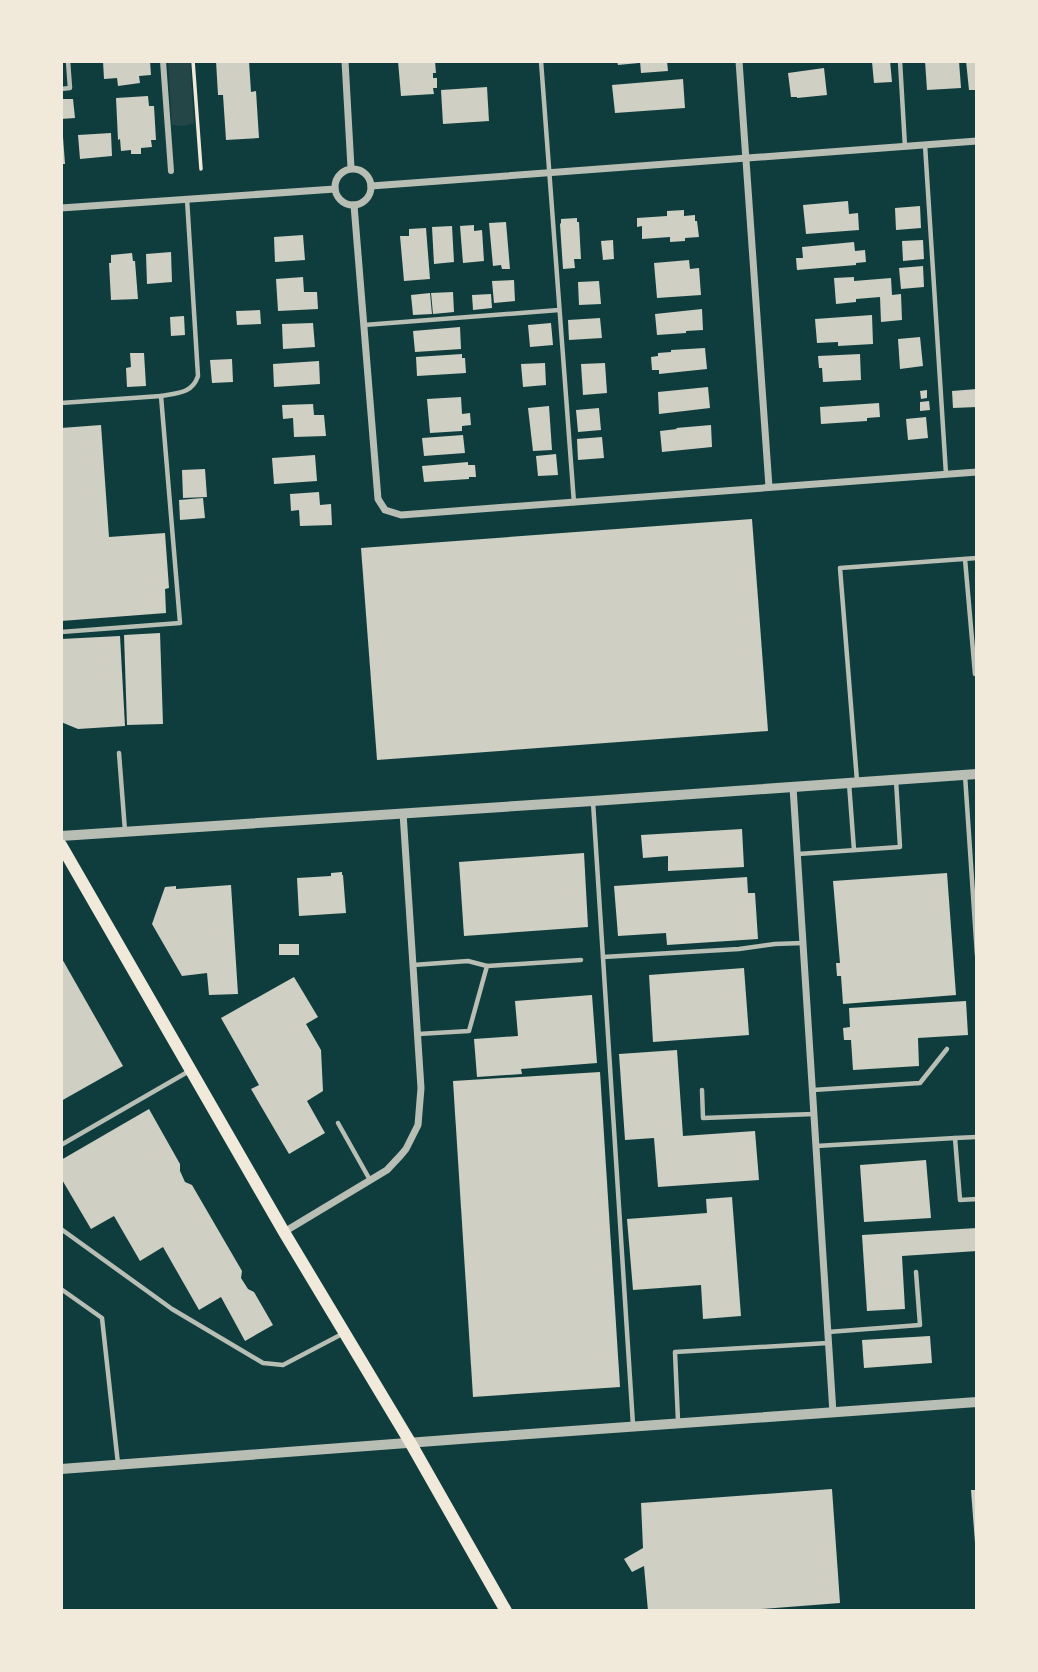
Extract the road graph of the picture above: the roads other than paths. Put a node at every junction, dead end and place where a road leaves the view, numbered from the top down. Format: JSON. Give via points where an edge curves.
{"nodes":[{"id":1,"x":68,"y":61,"type":"edge"},
{"id":2,"x":163,"y":61,"type":"edge"},
{"id":3,"x":345,"y":61,"type":"edge"},
{"id":4,"x":541,"y":61,"type":"edge"},
{"id":5,"x":739,"y":61,"type":"edge"},
{"id":6,"x":900,"y":61,"type":"edge"},
{"id":7,"x":61,"y":89,"type":"edge"},
{"id":8,"x":977,"y":141,"type":"edge"},
{"id":9,"x":925,"y":145,"type":"junction"},
{"id":10,"x":905,"y":147,"type":"junction"},
{"id":11,"x":746,"y":159,"type":"junction"},
{"id":12,"x":351,"y":168,"type":"junction"},
{"id":13,"x":171,"y":171,"type":"dead end"},
{"id":14,"x":550,"y":173,"type":"junction"},
{"id":15,"x":371,"y":186,"type":"junction"},
{"id":16,"x":335,"y":189,"type":"junction"},
{"id":17,"x":187,"y":199,"type":"junction"},
{"id":18,"x":354,"y":205,"type":"junction"},
{"id":19,"x":61,"y":208,"type":"edge"},
{"id":20,"x":559,"y":310,"type":"junction"},
{"id":21,"x":364,"y":325,"type":"junction"},
{"id":22,"x":161,"y":397,"type":"junction"},
{"id":23,"x":61,"y":403,"type":"edge"},
{"id":24,"x":977,"y":472,"type":"edge"},
{"id":25,"x":946,"y":474,"type":"junction"},
{"id":26,"x":769,"y":487,"type":"junction"},
{"id":27,"x":574,"y":503,"type":"junction"},
{"id":28,"x":977,"y":558,"type":"edge"},
{"id":29,"x":965,"y":559,"type":"junction"},
{"id":30,"x":61,"y":632,"type":"edge"},
{"id":31,"x":977,"y":673,"type":"edge"},
{"id":32,"x":119,"y":753,"type":"dead end"},
{"id":33,"x":971,"y":774,"type":"edge"},
{"id":34,"x":896,"y":779,"type":"junction"},
{"id":35,"x":853,"y":782,"type":"junction"},
{"id":36,"x":793,"y":787,"type":"junction"},
{"id":37,"x":593,"y":801,"type":"junction"},
{"id":38,"x":403,"y":813,"type":"junction"},
{"id":39,"x":125,"y":832,"type":"junction"},
{"id":40,"x":61,"y":836,"type":"edge"},
{"id":41,"x":61,"y":845,"type":"edge"},
{"id":42,"x":854,"y":850,"type":"junction"},
{"id":43,"x":797,"y":854,"type":"junction"},
{"id":44,"x":803,"y":943,"type":"junction"},
{"id":45,"x":977,"y":955,"type":"edge"},
{"id":46,"x":603,"y":957,"type":"junction"},
{"id":47,"x":581,"y":960,"type":"dead end"},
{"id":48,"x":413,"y":965,"type":"junction"},
{"id":49,"x":487,"y":966,"type":"junction"},
{"id":50,"x":418,"y":1034,"type":"junction"},
{"id":51,"x":947,"y":1049,"type":"dead end"},
{"id":52,"x":191,"y":1070,"type":"junction"},
{"id":53,"x":702,"y":1090,"type":"dead end"},
{"id":54,"x":812,"y":1090,"type":"junction"},
{"id":55,"x":814,"y":1114,"type":"junction"},
{"id":56,"x":338,"y":1123,"type":"dead end"},
{"id":57,"x":977,"y":1137,"type":"edge"},
{"id":58,"x":955,"y":1138,"type":"junction"},
{"id":59,"x":61,"y":1146,"type":"edge"},
{"id":60,"x":816,"y":1146,"type":"junction"},
{"id":61,"x":370,"y":1181,"type":"junction"},
{"id":62,"x":977,"y":1199,"type":"edge"},
{"id":63,"x":61,"y":1229,"type":"edge"},
{"id":64,"x":284,"y":1232,"type":"junction"},
{"id":65,"x":916,"y":1272,"type":"dead end"},
{"id":66,"x":61,"y":1289,"type":"edge"},
{"id":67,"x":828,"y":1332,"type":"junction"},
{"id":68,"x":344,"y":1333,"type":"junction"},
{"id":69,"x":828,"y":1343,"type":"junction"},
{"id":70,"x":977,"y":1402,"type":"edge"},
{"id":71,"x":833,"y":1413,"type":"junction"},
{"id":72,"x":678,"y":1424,"type":"junction"},
{"id":73,"x":633,"y":1428,"type":"junction"},
{"id":74,"x":410,"y":1442,"type":"junction"},
{"id":75,"x":118,"y":1465,"type":"junction"},
{"id":76,"x":61,"y":1469,"type":"edge"},
{"id":77,"x":506,"y":1611,"type":"edge"}],
"edges":[{"from":1,"to":7,"type":"lane","via":[[70,88]]},
{"from":2,"to":13,"type":"street"},
{"from":3,"to":12,"type":"street"},
{"from":4,"to":14,"type":"lane"},
{"from":5,"to":11,"type":"street"},
{"from":6,"to":10,"type":"lane"},
{"from":8,"to":9,"type":"street"},
{"from":9,"to":10,"type":"street"},
{"from":9,"to":25,"type":"lane"},
{"from":10,"to":11,"type":"street"},
{"from":11,"to":14,"type":"street"},
{"from":11,"to":26,"type":"street"},
{"from":12,"to":15,"type":"street","via":[[367,175]]},
{"from":12,"to":16,"type":"street","via":[[337,177]]},
{"from":14,"to":15,"type":"street"},
{"from":14,"to":20,"type":"lane"},
{"from":15,"to":18,"type":"street","via":[[368,197]]},
{"from":16,"to":17,"type":"street"},
{"from":16,"to":18,"type":"street","via":[[344,202]]},
{"from":17,"to":19,"type":"street"},
{"from":17,"to":22,"type":"lane","via":[[198,376],[195,386],[186,392]]},
{"from":18,"to":21,"type":"street"},
{"from":20,"to":21,"type":"lane"},
{"from":20,"to":27,"type":"lane"},
{"from":21,"to":27,"type":"street","via":[[378,499],[385,510],[401,515]]},
{"from":22,"to":23,"type":"lane"},
{"from":22,"to":30,"type":"lane","via":[[180,623]]},
{"from":24,"to":25,"type":"street"},
{"from":25,"to":26,"type":"street"},
{"from":26,"to":27,"type":"street"},
{"from":28,"to":29,"type":"lane"},
{"from":29,"to":31,"type":"lane"},
{"from":29,"to":35,"type":"lane","via":[[840,568]]},
{"from":32,"to":39,"type":"lane"},
{"from":33,"to":34,"type":"street"},
{"from":33,"to":45,"type":"lane"},
{"from":34,"to":35,"type":"street"},
{"from":34,"to":42,"type":"lane","via":[[900,847]]},
{"from":35,"to":36,"type":"street"},
{"from":35,"to":42,"type":"lane"},
{"from":36,"to":37,"type":"street"},
{"from":36,"to":43,"type":"street"},
{"from":37,"to":38,"type":"street"},
{"from":37,"to":46,"type":"lane"},
{"from":38,"to":39,"type":"street"},
{"from":38,"to":48,"type":"street"},
{"from":39,"to":40,"type":"street"},
{"from":41,"to":52,"type":"main road"},
{"from":42,"to":43,"type":"lane"},
{"from":43,"to":44,"type":"street"},
{"from":44,"to":46,"type":"lane"},
{"from":44,"to":54,"type":"street"},
{"from":46,"to":73,"type":"lane"},
{"from":47,"to":49,"type":"lane"},
{"from":48,"to":49,"type":"lane","via":[[468,961]]},
{"from":48,"to":50,"type":"street"},
{"from":49,"to":50,"type":"lane","via":[[469,1031]]},
{"from":50,"to":61,"type":"street","via":[[418,1125],[407,1149]]},
{"from":51,"to":54,"type":"lane","via":[[920,1083]]},
{"from":52,"to":59,"type":"lane"},
{"from":52,"to":64,"type":"main road"},
{"from":53,"to":55,"type":"lane","via":[[703,1118]]},
{"from":54,"to":55,"type":"street"},
{"from":55,"to":60,"type":"street"},
{"from":56,"to":61,"type":"lane"},
{"from":57,"to":58,"type":"lane"},
{"from":58,"to":60,"type":"lane"},
{"from":58,"to":62,"type":"lane","via":[[960,1200]]},
{"from":60,"to":67,"type":"street"},
{"from":61,"to":64,"type":"street"},
{"from":63,"to":68,"type":"lane","via":[[172,1309],[263,1363],[283,1365]]},
{"from":64,"to":68,"type":"main road"},
{"from":65,"to":67,"type":"lane","via":[[920,1325]]},
{"from":66,"to":75,"type":"lane","via":[[102,1318]]},
{"from":67,"to":69,"type":"street"},
{"from":68,"to":74,"type":"main road"},
{"from":69,"to":71,"type":"street"},
{"from":69,"to":72,"type":"lane","via":[[675,1352]]},
{"from":70,"to":71,"type":"street"},
{"from":71,"to":72,"type":"street"},
{"from":72,"to":73,"type":"street"},
{"from":73,"to":74,"type":"street"},
{"from":74,"to":75,"type":"street"},
{"from":74,"to":77,"type":"main road"},
{"from":75,"to":76,"type":"street"}]}
